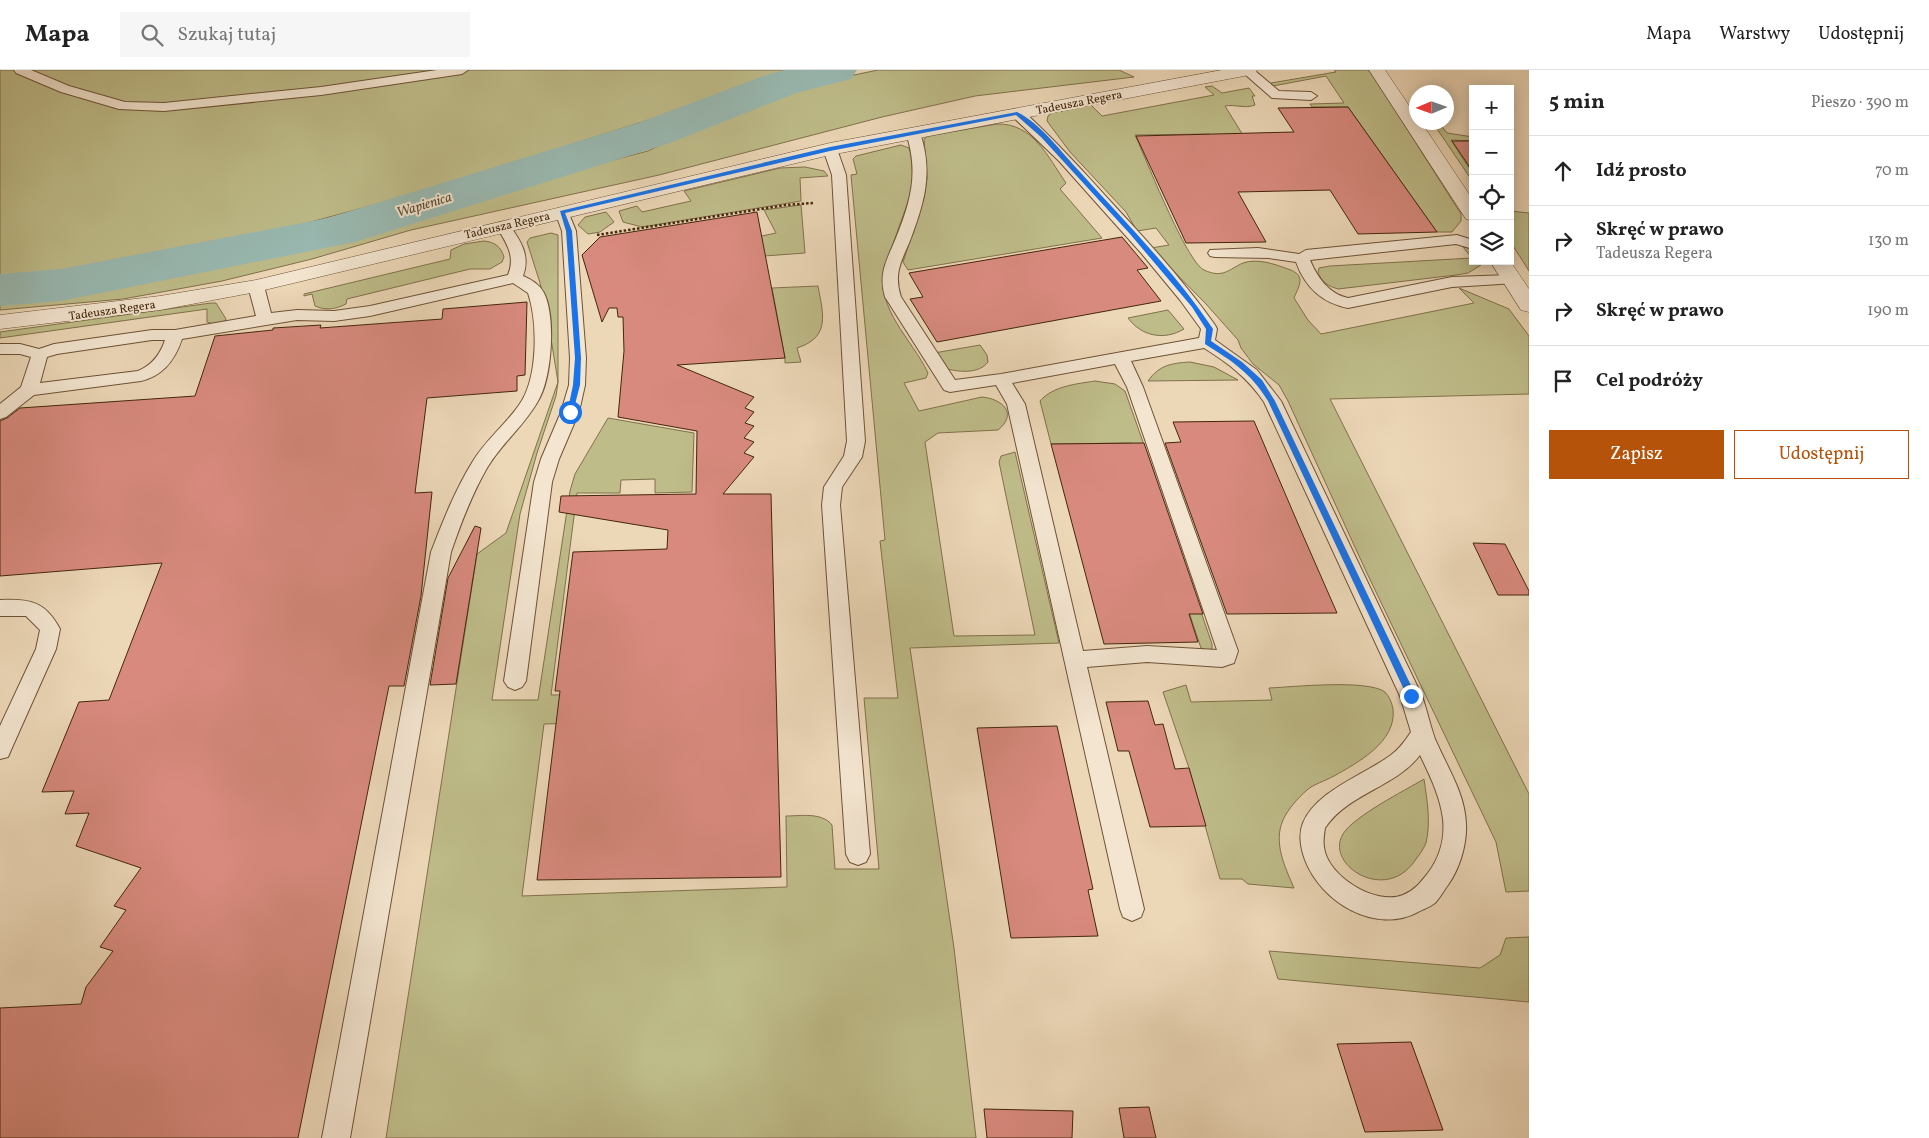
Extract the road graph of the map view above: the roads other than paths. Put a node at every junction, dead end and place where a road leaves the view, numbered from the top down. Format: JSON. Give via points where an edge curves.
{"nodes":[{"id":1,"x":20,"y":70,"type":"edge"},
{"id":2,"x":462,"y":70,"type":"edge"},
{"id":3,"x":1247,"y":70,"type":"edge"},
{"id":4,"x":1377,"y":70,"type":"edge"},
{"id":5,"x":1311,"y":96,"type":"dead end"},
{"id":6,"x":1017,"y":113,"type":"junction"},
{"id":7,"x":913,"y":133,"type":"junction"},
{"id":8,"x":830,"y":149,"type":"junction"},
{"id":9,"x":1469,"y":208,"type":"edge"},
{"id":10,"x":562,"y":212,"type":"junction"},
{"id":11,"x":504,"y":226,"type":"junction"},
{"id":12,"x":1469,"y":244,"type":"edge"},
{"id":13,"x":1215,"y":253,"type":"dead end"},
{"id":14,"x":1302,"y":259,"type":"junction"},
{"id":15,"x":1502,"y":265,"type":"edge"},
{"id":16,"x":515,"y":278,"type":"junction"},
{"id":17,"x":1511,"y":280,"type":"junction"},
{"id":18,"x":256,"y":286,"type":"junction"},
{"id":19,"x":1529,"y":305,"type":"edge"},
{"id":20,"x":265,"y":318,"type":"junction"},
{"id":21,"x":0,"y":322,"type":"edge"},
{"id":22,"x":175,"y":335,"type":"junction"},
{"id":23,"x":1208,"y":342,"type":"junction"},
{"id":24,"x":0,"y":349,"type":"edge"},
{"id":25,"x":40,"y":354,"type":"junction"},
{"id":26,"x":1121,"y":358,"type":"junction"},
{"id":27,"x":1001,"y":379,"type":"junction"},
{"id":28,"x":29,"y":390,"type":"junction"},
{"id":29,"x":0,"y":413,"type":"edge"},
{"id":30,"x":0,"y":608,"type":"edge"},
{"id":31,"x":1075,"y":660,"type":"junction"},
{"id":32,"x":515,"y":681,"type":"dead end"},
{"id":33,"x":1422,"y":734,"type":"junction"},
{"id":34,"x":0,"y":750,"type":"edge"},
{"id":35,"x":858,"y":854,"type":"dead end"},
{"id":36,"x":1132,"y":909,"type":"dead end"},
{"id":37,"x":336,"y":1138,"type":"edge"}],
"edges":[{"from":1,"to":2,"type":"lane","via":[[65,89],[124,106],[141,107],[320,91]]},
{"from":3,"to":5,"type":"lane","via":[[1276,95]]},
{"from":3,"to":6,"type":"street","name":"Tadeusza Regera"},
{"from":4,"to":9,"type":"street"},
{"from":6,"to":7,"type":"street","name":"Tadeusza Regera"},
{"from":6,"to":23,"type":"lane","via":[[1043,136],[1132,233],[1194,306],[1209,329]]},
{"from":7,"to":8,"type":"street","name":"Tadeusza Regera"},
{"from":7,"to":27,"type":"lane","via":[[918,143],[921,178],[918,197],[890,272],[893,296],[950,386]]},
{"from":8,"to":10,"type":"street","name":"Tadeusza Regera"},
{"from":8,"to":35,"type":"lane","via":[[839,175],[856,440],[853,457],[834,487],[831,505]]},
{"from":10,"to":11,"type":"street","name":"Tadeusza Regera"},
{"from":10,"to":32,"type":"lane","via":[[570,240],[577,385],[544,482]]},
{"from":11,"to":16,"type":"lane","via":[[520,257]]},
{"from":11,"to":18,"type":"street","name":"Tadeusza Regera"},
{"from":12,"to":14,"type":"lane","via":[[1457,239],[1306,255]]},
{"from":13,"to":14,"type":"lane","via":[[1264,252]]},
{"from":14,"to":17,"type":"lane","via":[[1325,295],[1338,302],[1348,303],[1452,282]]},
{"from":15,"to":17,"type":"street"},
{"from":16,"to":20,"type":"lane","via":[[370,311],[334,316]]},
{"from":16,"to":37,"type":"lane","via":[[529,284],[539,301],[542,331],[539,378],[529,402],[486,456],[457,507],[441,552]]},
{"from":17,"to":19,"type":"street"},
{"from":18,"to":20,"type":"lane"},
{"from":18,"to":21,"type":"street","name":"Tadeusza Regera","via":[[160,303]]},
{"from":20,"to":22,"type":"lane"},
{"from":22,"to":25,"type":"lane","via":[[152,335],[54,349]]},
{"from":22,"to":28,"type":"lane","via":[[164,360],[150,373]]},
{"from":23,"to":26,"type":"lane"},
{"from":23,"to":33,"type":"lane","via":[[1240,363],[1260,382],[1272,401],[1411,696]]},
{"from":24,"to":25,"type":"lane"},
{"from":25,"to":28,"type":"lane"},
{"from":26,"to":27,"type":"lane"},
{"from":26,"to":31,"type":"lane","via":[[1135,387],[1228,651],[1227,657],[1222,659],[1147,654]]},
{"from":27,"to":31,"type":"lane","via":[[1016,404]]},
{"from":28,"to":29,"type":"lane"},
{"from":30,"to":34,"type":"lane","via":[[25,607],[41,613],[50,629],[46,649]]},
{"from":31,"to":36,"type":"lane"},
{"from":33,"to":33,"type":"lane","via":[[1445,786],[1454,818],[1452,854],[1438,882],[1419,902],[1399,909],[1378,909],[1361,904],[1340,891],[1325,876],[1311,840],[1314,824],[1326,811],[1362,785],[1400,762]]}]}
